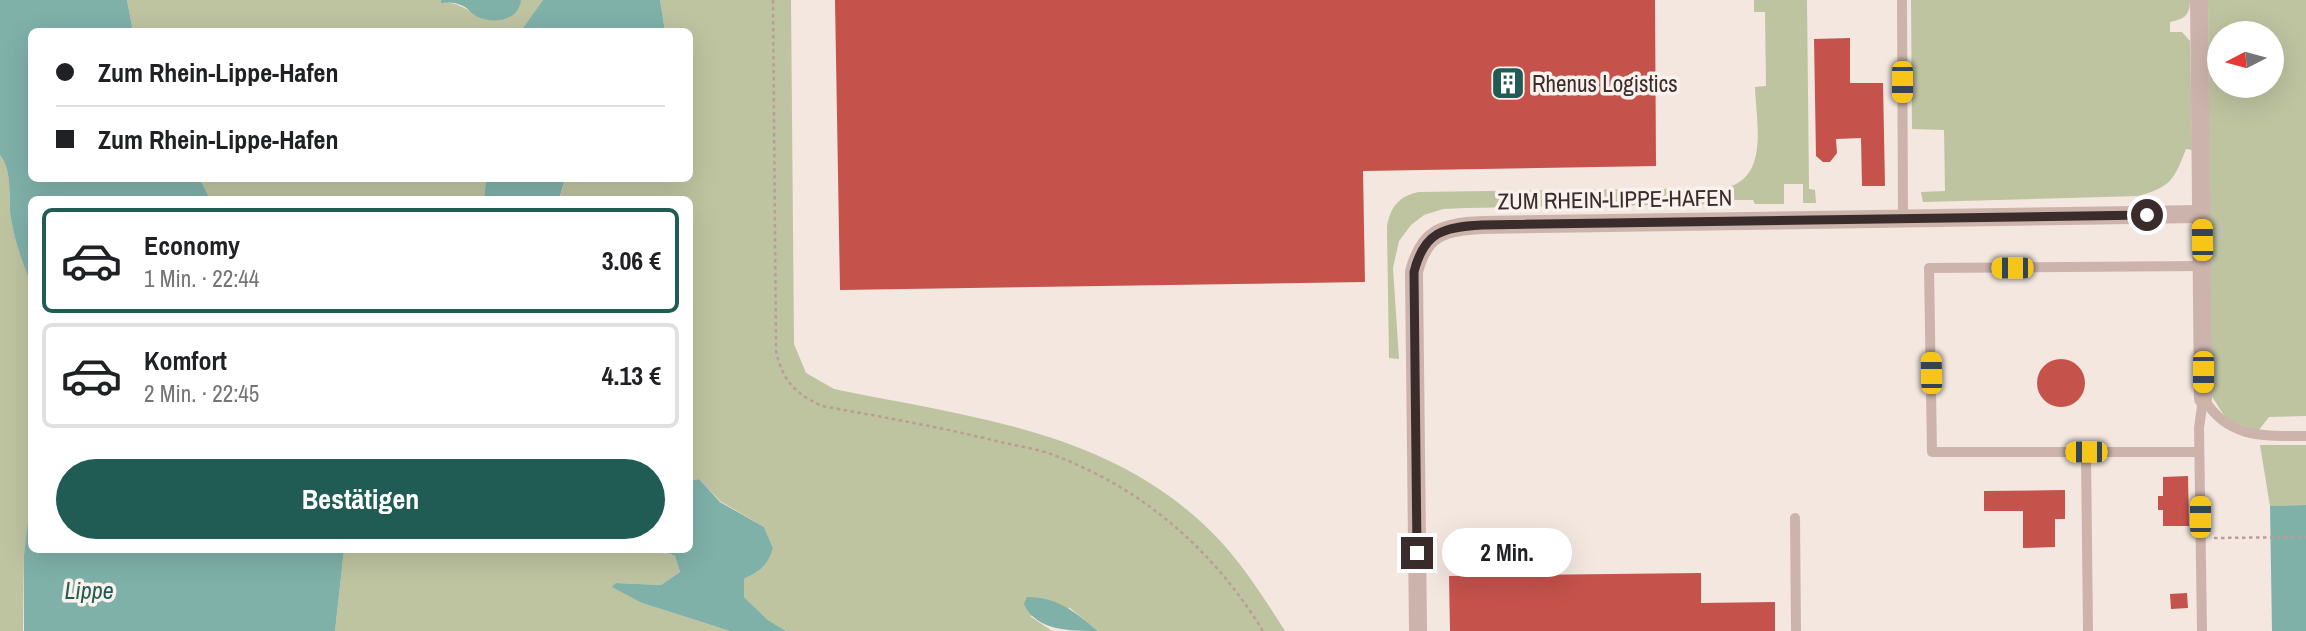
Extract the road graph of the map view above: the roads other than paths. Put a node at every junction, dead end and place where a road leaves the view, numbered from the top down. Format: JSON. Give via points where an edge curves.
{"nodes":[{"id":1,"x":1902,"y":0,"type":"edge"},
{"id":2,"x":2199,"y":0,"type":"edge"},
{"id":3,"x":2202,"y":214,"type":"junction"},
{"id":4,"x":1903,"y":219,"type":"junction"},
{"id":5,"x":2202,"y":266,"type":"junction"},
{"id":6,"x":2203,"y":398,"type":"junction"},
{"id":7,"x":2306,"y":436,"type":"edge"},
{"id":8,"x":2086,"y":452,"type":"junction"},
{"id":9,"x":2200,"y":452,"type":"junction"},
{"id":10,"x":1795,"y":518,"type":"dead end"},
{"id":11,"x":1418,"y":631,"type":"edge"},
{"id":12,"x":1796,"y":631,"type":"edge"},
{"id":13,"x":2088,"y":631,"type":"edge"},
{"id":14,"x":2202,"y":631,"type":"edge"}],
"edges":[{"from":1,"to":4,"type":"lane"},
{"from":2,"to":3,"type":"street"},
{"from":3,"to":4,"type":"street","name":"ZUM RHEIN-LIPPE-HAFEN"},
{"from":3,"to":5,"type":"street"},
{"from":4,"to":11,"type":"street","name":"ZUM RHEIN-LIPPE-HAFEN","via":[[1482,225],[1459,226],[1428,239],[1419,254],[1414,283]]},
{"from":5,"to":6,"type":"street"},
{"from":5,"to":8,"type":"lane","via":[[1929,268],[1932,452]]},
{"from":6,"to":7,"type":"lane","via":[[2214,416],[2255,436]]},
{"from":6,"to":9,"type":"lane"},
{"from":8,"to":9,"type":"lane"},
{"from":8,"to":13,"type":"lane"},
{"from":9,"to":14,"type":"lane"},
{"from":10,"to":12,"type":"lane"}]}
